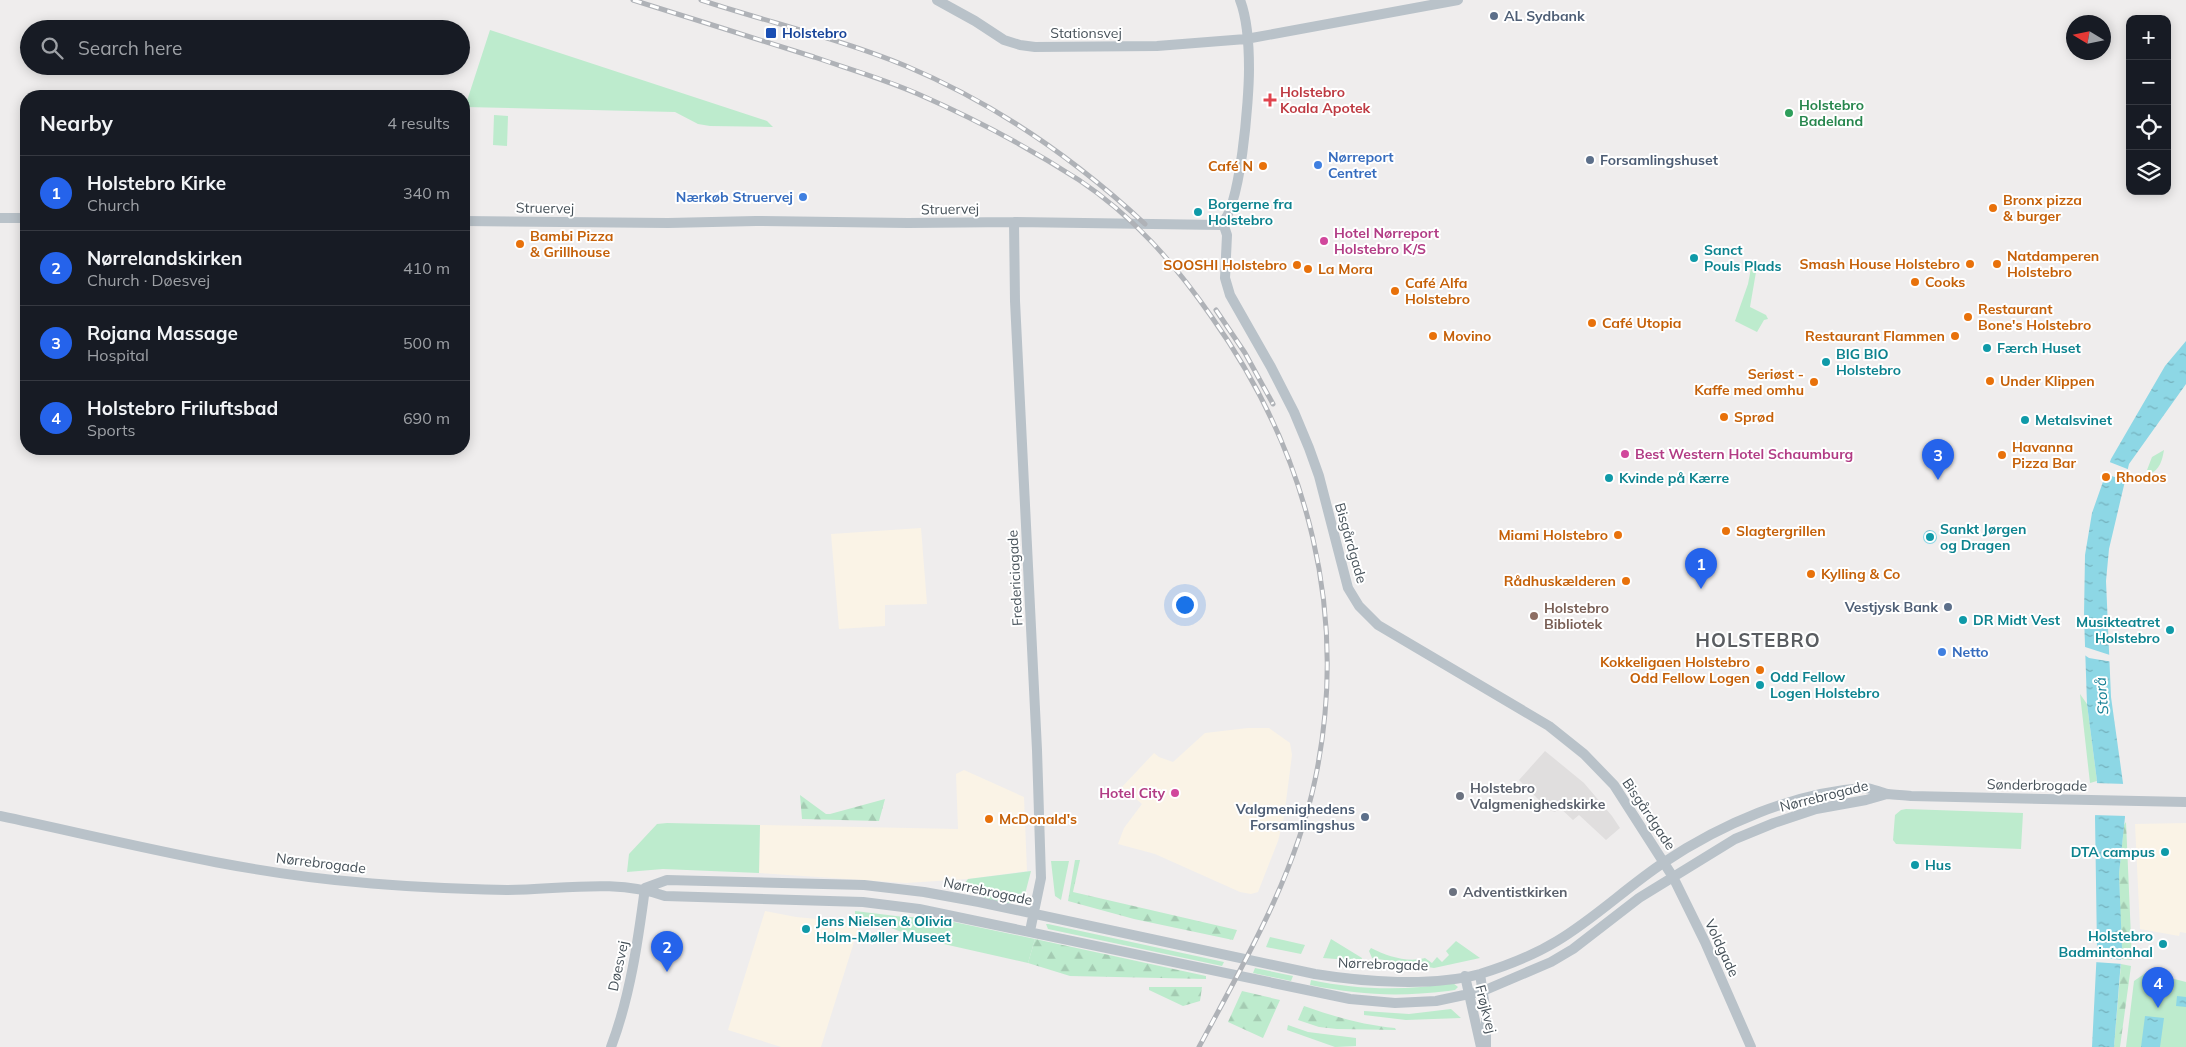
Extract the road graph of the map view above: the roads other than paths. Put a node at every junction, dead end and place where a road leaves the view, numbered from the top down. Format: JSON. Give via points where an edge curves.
{"nodes":[{"id":1,"x":937,"y":0,"type":"edge"},
{"id":2,"x":1240,"y":0,"type":"edge"},
{"id":3,"x":1458,"y":0,"type":"edge"},
{"id":4,"x":1246,"y":39,"type":"junction"},
{"id":5,"x":0,"y":218,"type":"edge"},
{"id":6,"x":20,"y":218,"type":"edge"},
{"id":7,"x":470,"y":221,"type":"edge"},
{"id":8,"x":1014,"y":222,"type":"junction"},
{"id":9,"x":1223,"y":223,"type":"junction"},
{"id":10,"x":1887,"y":794,"type":"junction"},
{"id":11,"x":2186,"y":802,"type":"edge"},
{"id":12,"x":0,"y":816,"type":"edge"},
{"id":13,"x":1664,"y":862,"type":"junction"},
{"id":14,"x":1673,"y":877,"type":"junction"},
{"id":15,"x":645,"y":888,"type":"junction"},
{"id":16,"x":1034,"y":914,"type":"junction"},
{"id":17,"x":1030,"y":931,"type":"junction"},
{"id":18,"x":1480,"y":974,"type":"junction"},
{"id":19,"x":1465,"y":976,"type":"junction"},
{"id":20,"x":1483,"y":991,"type":"junction"},
{"id":21,"x":1468,"y":994,"type":"junction"},
{"id":22,"x":611,"y":1047,"type":"edge"},
{"id":23,"x":1482,"y":1047,"type":"edge"},
{"id":24,"x":1486,"y":1047,"type":"edge"},
{"id":25,"x":1751,"y":1047,"type":"edge"}],
"edges":[{"from":1,"to":4,"type":"street","name":"Stationsvej","via":[[1004,40],[1020,45],[1157,46]]},
{"from":2,"to":4,"type":"street"},
{"from":3,"to":4,"type":"street","name":"Stationsvej"},
{"from":4,"to":9,"type":"street","via":[[1249,76],[1242,155],[1232,203]]},
{"from":5,"to":6,"type":"street"},
{"from":7,"to":8,"type":"street","name":"Struervej"},
{"from":8,"to":9,"type":"street","name":"Struervej","via":[[1216,226]]},
{"from":8,"to":16,"type":"street","name":"Fredericiagade","via":[[1041,878]]},
{"from":9,"to":13,"type":"street","name":"Bisgårdgade","via":[[1227,235],[1226,286],[1298,421],[1319,476],[1344,579],[1359,606],[1378,625],[1549,726],[1584,754],[1614,785]]},
{"from":10,"to":11,"type":"street","name":"Sønderbrogade"},
{"from":10,"to":13,"type":"street","name":"Nørrebrogade","via":[[1866,787],[1816,794],[1770,808],[1731,825]]},
{"from":10,"to":14,"type":"street","name":"Nørrebrogade","via":[[1816,809],[1774,823],[1735,839]]},
{"from":12,"to":15,"type":"street","name":"Nørrebrogade","via":[[241,867],[356,882],[508,890]]},
{"from":13,"to":14,"type":"street","name":"Voldgade"},
{"from":13,"to":18,"type":"street","name":"Nørrebrogade","via":[[1557,941]]},
{"from":14,"to":20,"type":"street","name":"Nørrebrogade","via":[[1558,957]]},
{"from":14,"to":25,"type":"street","name":"Voldgade"},
{"from":15,"to":16,"type":"street","name":"Nørrebrogade","via":[[666,880],[864,885],[924,892]]},
{"from":15,"to":17,"type":"street","name":"Nørrebrogade","via":[[665,896],[863,902],[919,909]]},
{"from":15,"to":22,"type":"street","name":"Døesvej","via":[[637,948]]},
{"from":16,"to":17,"type":"street","name":"Fredericiagade"},
{"from":16,"to":19,"type":"street","name":"Nørrebrogade","via":[[1331,977],[1414,982]]},
{"from":17,"to":21,"type":"street","name":"Nørrebrogade","via":[[1350,999],[1395,1003]]},
{"from":18,"to":19,"type":"street","name":"Nørrebrogade"},
{"from":18,"to":20,"type":"street","name":"Frøjkvej"},
{"from":19,"to":21,"type":"street","name":"Frøjkvej"},
{"from":20,"to":21,"type":"street","name":"Nørrebrogade"},
{"from":20,"to":24,"type":"street","name":"Frøjkvej"},
{"from":21,"to":23,"type":"street","name":"Frøjkvej"}]}
